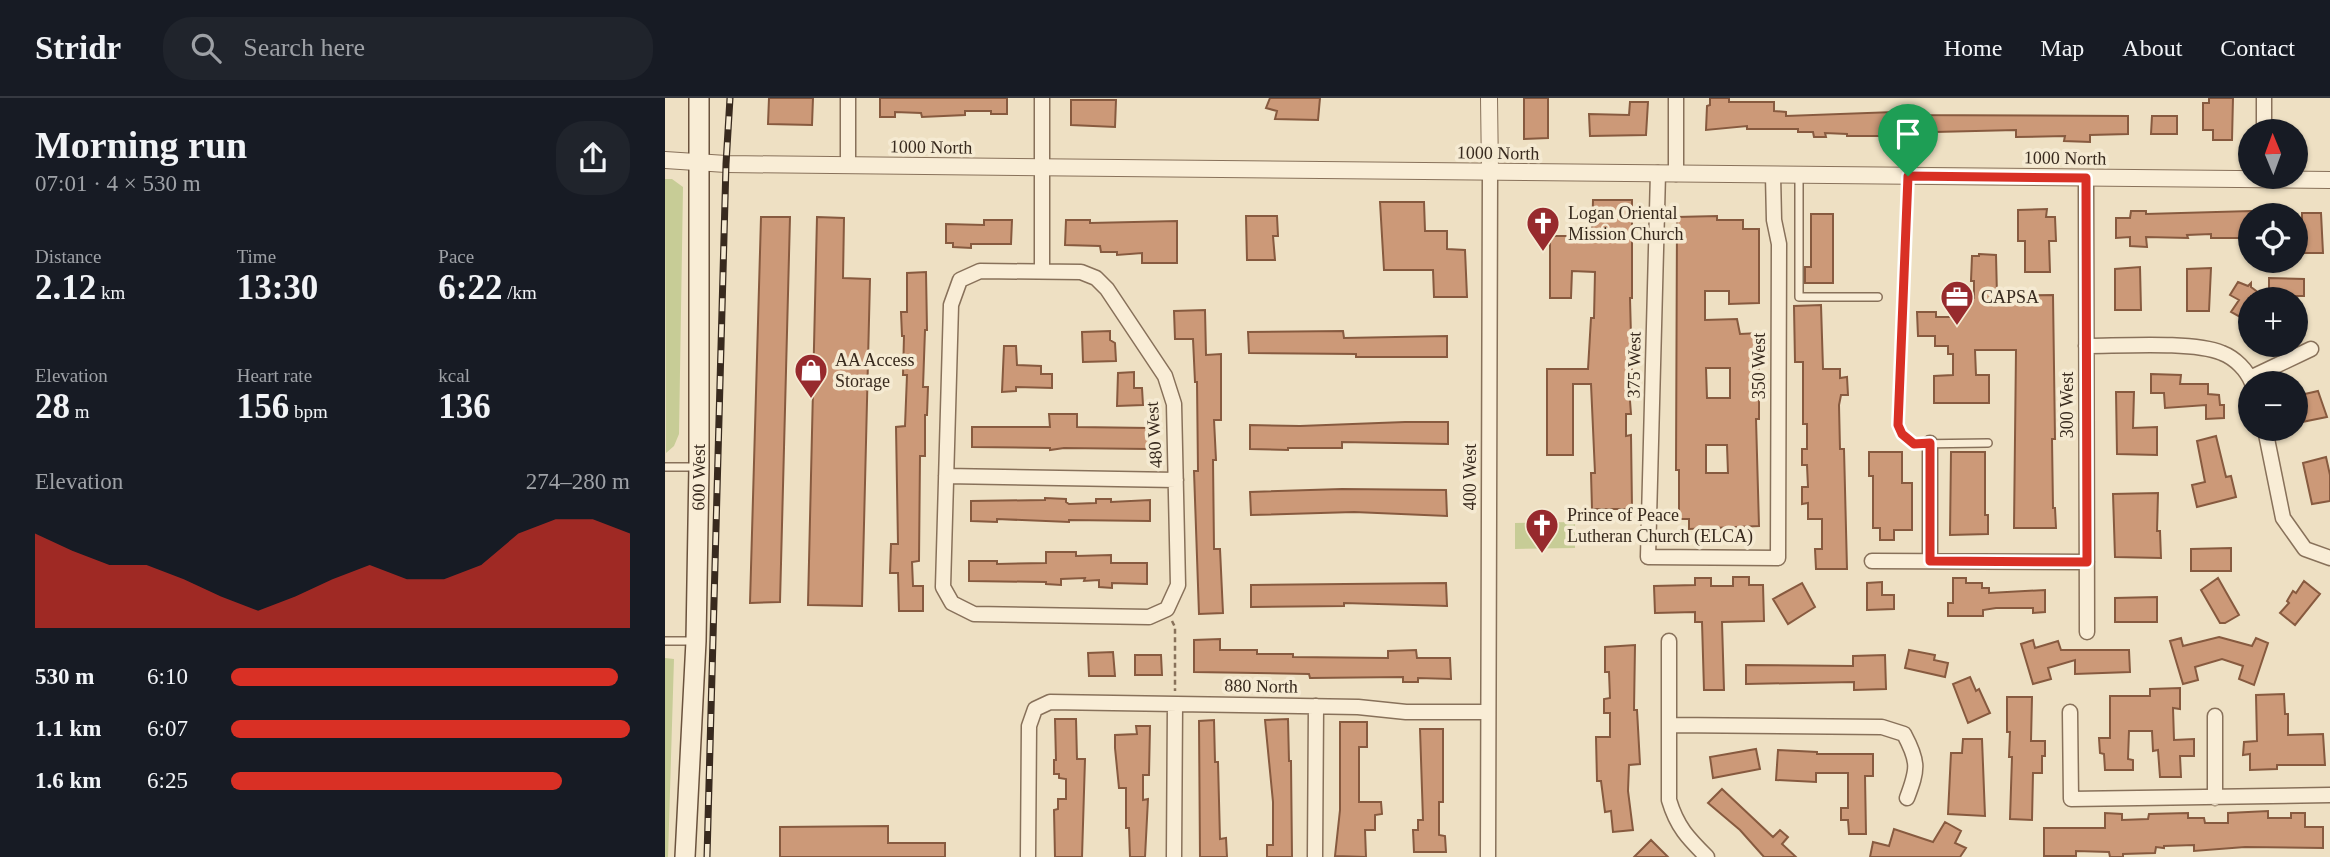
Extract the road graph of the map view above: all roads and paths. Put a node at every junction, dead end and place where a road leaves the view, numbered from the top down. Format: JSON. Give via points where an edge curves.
{"nodes":[{"id":1,"x":699,"y":98,"type":"edge"},
{"id":2,"x":848,"y":98,"type":"edge"},
{"id":3,"x":1042,"y":98,"type":"edge"},
{"id":4,"x":1489,"y":98,"type":"edge"},
{"id":5,"x":1676,"y":98,"type":"edge"},
{"id":6,"x":2264,"y":98,"type":"edge"},
{"id":7,"x":2264,"y":119,"type":"edge"},
{"id":8,"x":665,"y":160,"type":"edge"},
{"id":9,"x":698,"y":162,"type":"junction"},
{"id":10,"x":848,"y":165,"type":"junction"},
{"id":11,"x":1042,"y":167,"type":"junction"},
{"id":12,"x":1490,"y":172,"type":"junction"},
{"id":13,"x":1658,"y":173,"type":"junction"},
{"id":14,"x":1676,"y":174,"type":"junction"},
{"id":15,"x":1773,"y":175,"type":"junction"},
{"id":16,"x":1799,"y":175,"type":"junction"},
{"id":17,"x":1908,"y":176,"type":"junction"},
{"id":18,"x":2086,"y":178,"type":"junction"},
{"id":19,"x":2238,"y":178,"type":"edge"},
{"id":20,"x":2308,"y":179,"type":"edge"},
{"id":21,"x":2330,"y":180,"type":"edge"},
{"id":22,"x":1042,"y":271,"type":"junction"},
{"id":23,"x":1878,"y":297,"type":"dead end"},
{"id":24,"x":2086,"y":346,"type":"junction"},
{"id":25,"x":2311,"y":349,"type":"dead end"},
{"id":26,"x":2244,"y":371,"type":"edge"},
{"id":27,"x":2270,"y":371,"type":"edge"},
{"id":28,"x":2267,"y":441,"type":"edge"},
{"id":29,"x":1930,"y":443,"type":"junction"},
{"id":30,"x":1988,"y":443,"type":"dead end"},
{"id":31,"x":699,"y":466,"type":"junction"},
{"id":32,"x":665,"y":467,"type":"edge"},
{"id":33,"x":946,"y":476,"type":"junction"},
{"id":34,"x":1176,"y":480,"type":"junction"},
{"id":35,"x":1778,"y":558,"type":"joint"},
{"id":36,"x":2330,"y":558,"type":"edge"},
{"id":37,"x":1872,"y":561,"type":"dead end"},
{"id":38,"x":1930,"y":561,"type":"junction"},
{"id":39,"x":2087,"y":562,"type":"junction"},
{"id":40,"x":1168,"y":612,"type":"junction"},
{"id":41,"x":2087,"y":632,"type":"dead end"},
{"id":42,"x":665,"y":641,"type":"edge"},
{"id":43,"x":696,"y":641,"type":"junction"},
{"id":44,"x":1669,"y":641,"type":"dead end"},
{"id":45,"x":1175,"y":704,"type":"junction"},
{"id":46,"x":1316,"y":706,"type":"junction"},
{"id":47,"x":1488,"y":712,"type":"junction"},
{"id":48,"x":2070,"y":712,"type":"dead end"},
{"id":49,"x":2215,"y":716,"type":"dead end"},
{"id":50,"x":1670,"y":725,"type":"junction"},
{"id":51,"x":2330,"y":795,"type":"edge"},
{"id":52,"x":1907,"y":798,"type":"dead end"},
{"id":53,"x":2215,"y":798,"type":"junction"},
{"id":54,"x":685,"y":857,"type":"edge"},
{"id":55,"x":1028,"y":857,"type":"edge"},
{"id":56,"x":1174,"y":857,"type":"edge"},
{"id":57,"x":1315,"y":857,"type":"edge"},
{"id":58,"x":1488,"y":857,"type":"edge"},
{"id":59,"x":1707,"y":857,"type":"edge"}],
"edges":[{"from":1,"to":9,"type":"main road","name":"600 West"},
{"from":2,"to":10,"type":"street"},
{"from":3,"to":11,"type":"street"},
{"from":4,"to":12,"type":"street","name":"400 West"},
{"from":5,"to":14,"type":"street"},
{"from":6,"to":7,"type":"street"},
{"from":8,"to":9,"type":"street","name":"1000 North"},
{"from":9,"to":10,"type":"street","name":"1000 North"},
{"from":9,"to":31,"type":"main road","name":"600 West"},
{"from":10,"to":11,"type":"street","name":"1000 North"},
{"from":11,"to":12,"type":"street","name":"1000 North"},
{"from":11,"to":22,"type":"street"},
{"from":12,"to":13,"type":"street","name":"1000 North"},
{"from":12,"to":47,"type":"street","name":"400 West"},
{"from":13,"to":14,"type":"street","name":"1000 North"},
{"from":13,"to":35,"type":"street","name":"375 West","via":[[1648,557]]},
{"from":14,"to":15,"type":"street","name":"1000 North"},
{"from":15,"to":16,"type":"street","name":"1000 North"},
{"from":15,"to":35,"type":"street","name":"350 West","via":[[1779,244]]},
{"from":16,"to":17,"type":"street","name":"1000 North"},
{"from":16,"to":23,"type":"lane","via":[[1798,297]]},
{"from":17,"to":18,"type":"street","name":"1000 North"},
{"from":17,"to":29,"type":"lane","via":[[1898,425],[1914,444]]},
{"from":18,"to":19,"type":"street","name":"1000 North"},
{"from":18,"to":24,"type":"street","name":"300 West"},
{"from":20,"to":21,"type":"street","name":"1000 North"},
{"from":22,"to":33,"type":"street","via":[[980,271],[960,280],[951,305]]},
{"from":22,"to":34,"type":"street","name":"480 West","via":[[1081,272],[1096,278],[1165,376],[1174,404]]},
{"from":24,"to":26,"type":"street","via":[[2200,347],[2224,353]]},
{"from":24,"to":39,"type":"street","name":"300 West"},
{"from":25,"to":27,"type":"street"},
{"from":28,"to":36,"type":"street","via":[[2283,518],[2305,549]]},
{"from":29,"to":30,"type":"lane"},
{"from":29,"to":38,"type":"street"},
{"from":31,"to":32,"type":"lane"},
{"from":31,"to":43,"type":"main road","name":"600 West"},
{"from":33,"to":34,"type":"street"},
{"from":33,"to":40,"type":"street","via":[[943,587],[952,603],[974,614],[1149,617]]},
{"from":34,"to":40,"type":"street","name":"480 West","via":[[1178,585]]},
{"from":37,"to":38,"type":"street"},
{"from":38,"to":39,"type":"street"},
{"from":39,"to":41,"type":"street","name":"300 West"},
{"from":40,"to":45,"type":"path","via":[[1175,627]]},
{"from":42,"to":43,"type":"lane"},
{"from":43,"to":54,"type":"main road","name":"600 West"},
{"from":44,"to":50,"type":"street"},
{"from":45,"to":46,"type":"street","name":"880 North"},
{"from":45,"to":55,"type":"street","name":"880 North","via":[[1050,702],[1035,709],[1029,726]]},
{"from":45,"to":56,"type":"street"},
{"from":46,"to":47,"type":"street","name":"880 North"},
{"from":46,"to":57,"type":"street"},
{"from":47,"to":58,"type":"street","name":"400 West"},
{"from":48,"to":53,"type":"street","via":[[2071,799]]},
{"from":49,"to":53,"type":"street"},
{"from":50,"to":52,"type":"street","via":[[1882,727],[1904,734],[1915,754],[1916,775]]},
{"from":50,"to":59,"type":"street","via":[[1669,800],[1685,835]]},
{"from":51,"to":53,"type":"street"}]}
